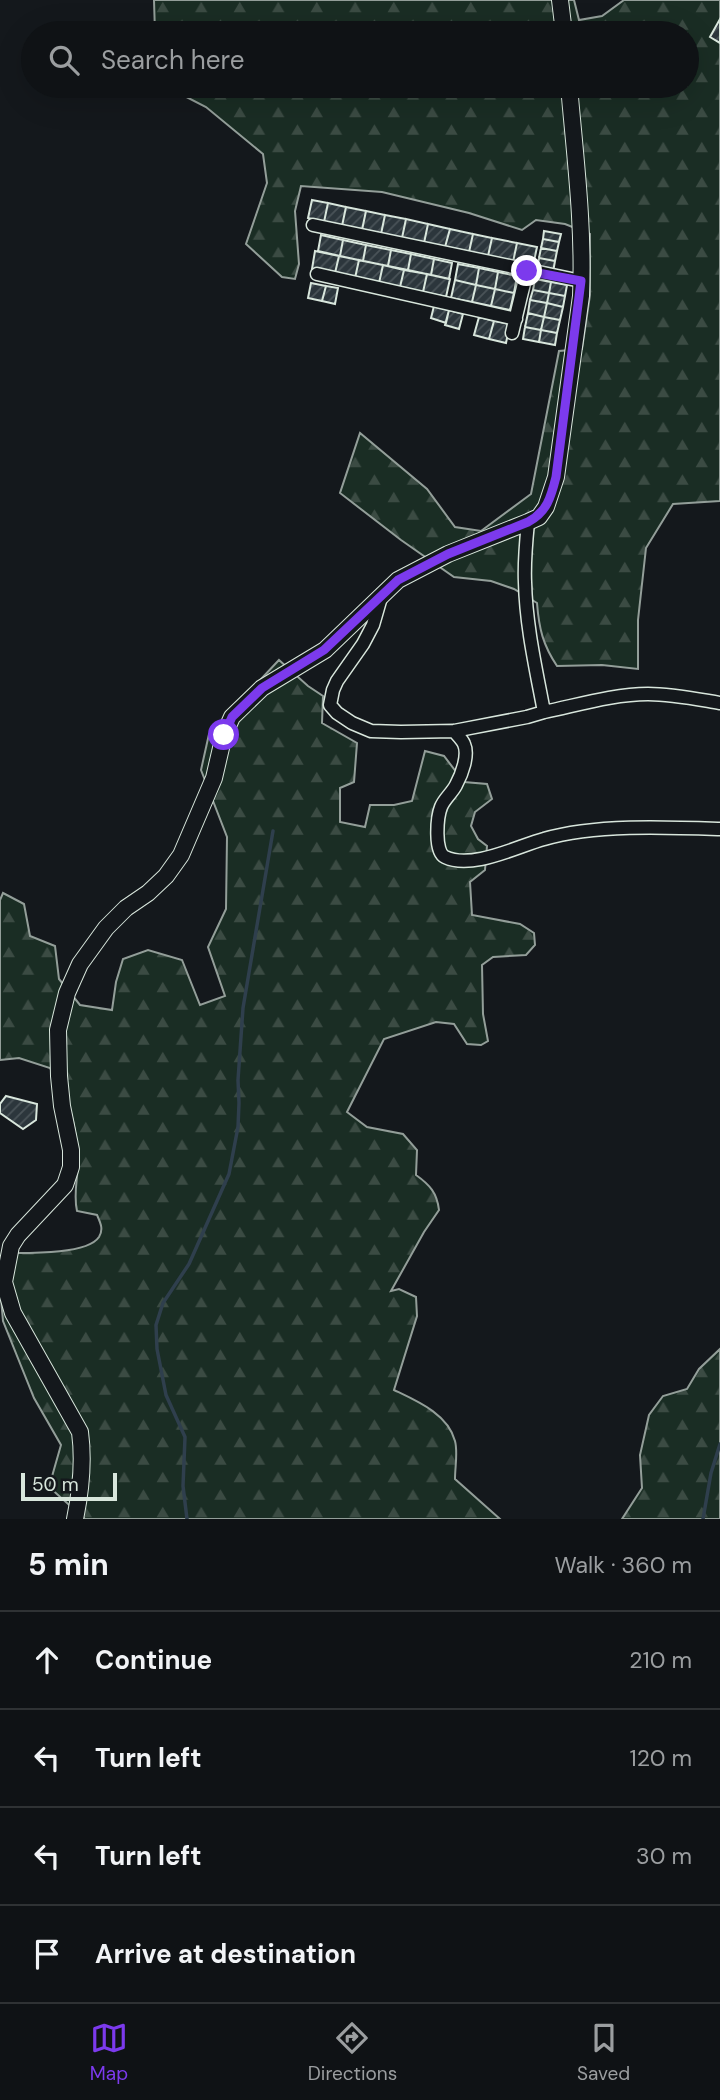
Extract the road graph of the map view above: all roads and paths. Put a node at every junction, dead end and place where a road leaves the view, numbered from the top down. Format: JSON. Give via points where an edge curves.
{"nodes":[{"id":1,"x":560,"y":0,"type":"edge"},
{"id":2,"x":563,"y":21,"type":"edge"},
{"id":3,"x":570,"y":98,"type":"edge"},
{"id":4,"x":313,"y":225,"type":"dead end"},
{"id":5,"x":527,"y":271,"type":"junction"},
{"id":6,"x":317,"y":274,"type":"dead end"},
{"id":7,"x":581,"y":281,"type":"junction"},
{"id":8,"x":516,"y":319,"type":"junction"},
{"id":9,"x":512,"y":333,"type":"dead end"},
{"id":10,"x":528,"y":522,"type":"junction"},
{"id":11,"x":383,"y":593,"type":"junction"},
{"id":12,"x":720,"y":703,"type":"edge"},
{"id":13,"x":544,"y":712,"type":"junction"},
{"id":14,"x":454,"y":731,"type":"junction"},
{"id":15,"x":720,"y":829,"type":"edge"},
{"id":16,"x":75,"y":1519,"type":"edge"}],
"edges":[{"from":1,"to":2,"type":"street"},
{"from":3,"to":7,"type":"street","via":[[581,222]]},
{"from":4,"to":5,"type":"street"},
{"from":5,"to":7,"type":"street"},
{"from":5,"to":8,"type":"street"},
{"from":6,"to":8,"type":"street"},
{"from":7,"to":10,"type":"street","via":[[556,477],[546,507]]},
{"from":8,"to":9,"type":"street"},
{"from":10,"to":11,"type":"street","via":[[423,566]]},
{"from":10,"to":13,"type":"street","via":[[526,607]]},
{"from":11,"to":14,"type":"street","via":[[373,625],[337,681],[330,705],[370,731]]},
{"from":11,"to":16,"type":"street","via":[[324,650],[262,688],[232,717],[214,778],[181,855],[166,876],[92,945],[67,993],[58,1030],[59,1076],[71,1167],[65,1185],[11,1246],[4,1282],[13,1313],[80,1432]]},
{"from":12,"to":13,"type":"street","via":[[646,694]]},
{"from":13,"to":14,"type":"street"},
{"from":14,"to":15,"type":"street","via":[[464,744],[465,757],[439,815],[438,846],[447,858],[491,857],[546,838],[598,829]]}]}
